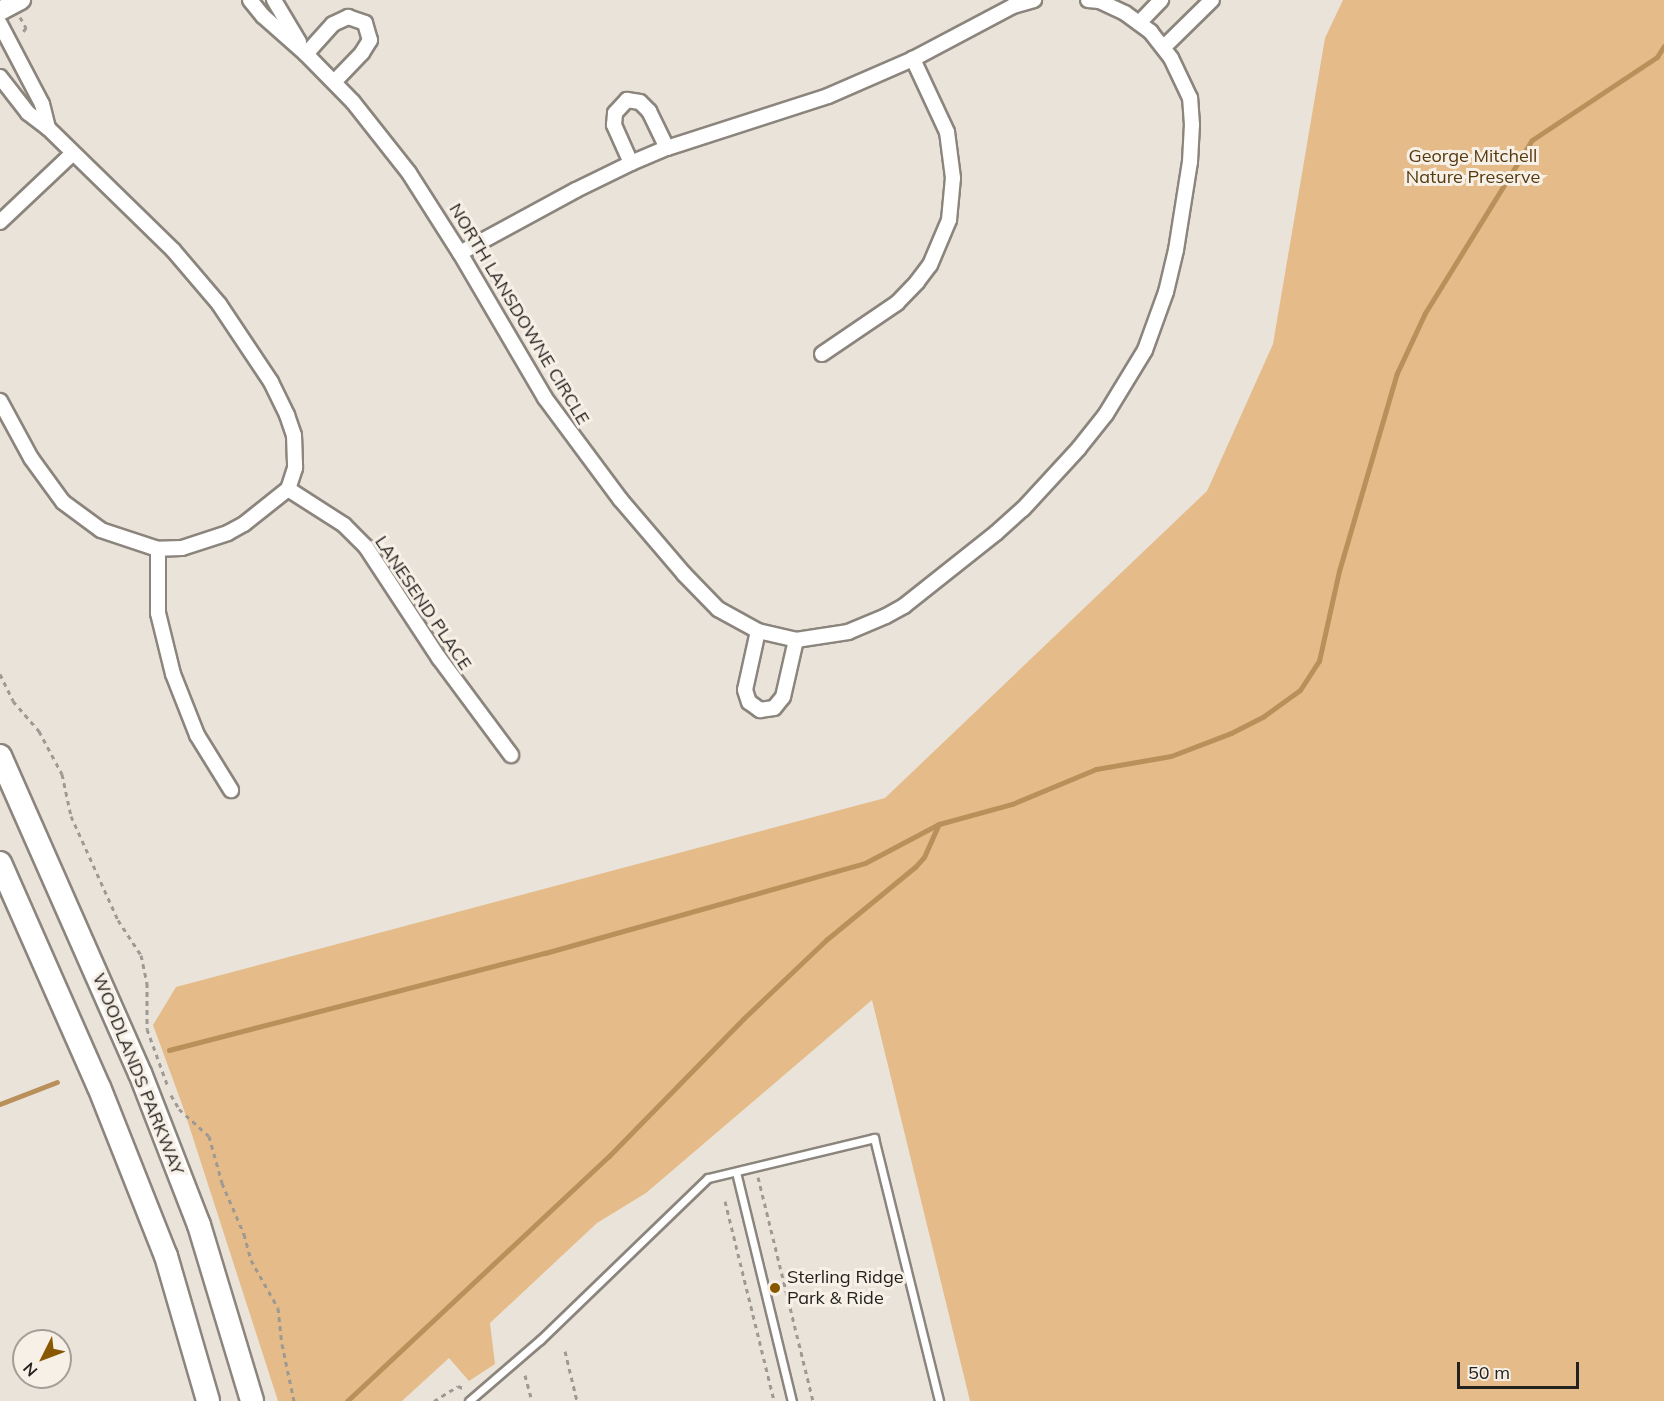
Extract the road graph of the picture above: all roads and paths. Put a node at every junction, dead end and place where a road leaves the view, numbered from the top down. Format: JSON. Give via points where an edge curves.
{"nodes":[{"id":1,"x":21,"y":0,"type":"edge"},
{"id":2,"x":250,"y":0,"type":"edge"},
{"id":3,"x":274,"y":0,"type":"edge"},
{"id":4,"x":1034,"y":0,"type":"edge"},
{"id":5,"x":1088,"y":0,"type":"edge"},
{"id":6,"x":1161,"y":0,"type":"edge"},
{"id":7,"x":1212,"y":0,"type":"edge"},
{"id":8,"x":0,"y":11,"type":"edge"},
{"id":9,"x":1139,"y":23,"type":"junction"},
{"id":10,"x":0,"y":24,"type":"edge"},
{"id":11,"x":1164,"y":47,"type":"junction"},
{"id":12,"x":306,"y":54,"type":"junction"},
{"id":13,"x":912,"y":59,"type":"junction"},
{"id":14,"x":0,"y":77,"type":"edge"},
{"id":15,"x":334,"y":82,"type":"junction"},
{"id":16,"x":48,"y":128,"type":"junction"},
{"id":17,"x":667,"y":148,"type":"junction"},
{"id":18,"x":73,"y":153,"type":"junction"},
{"id":19,"x":632,"y":163,"type":"junction"},
{"id":20,"x":0,"y":222,"type":"edge"},
{"id":21,"x":460,"y":252,"type":"junction"},
{"id":22,"x":822,"y":354,"type":"dead end"},
{"id":23,"x":0,"y":401,"type":"edge"},
{"id":24,"x":288,"y":489,"type":"junction"},
{"id":25,"x":158,"y":549,"type":"junction"},
{"id":26,"x":758,"y":631,"type":"junction"},
{"id":27,"x":796,"y":640,"type":"junction"},
{"id":28,"x":0,"y":674,"type":"edge"},
{"id":29,"x":0,"y":756,"type":"edge"},
{"id":30,"x":511,"y":756,"type":"dead end"},
{"id":31,"x":231,"y":790,"type":"dead end"},
{"id":32,"x":0,"y":863,"type":"edge"},
{"id":33,"x":756,"y":1167,"type":"junction"},
{"id":34,"x":736,"y":1172,"type":"junction"},
{"id":35,"x":725,"y":1201,"type":"dead end"},
{"id":36,"x":165,"y":1256,"type":"junction"},
{"id":37,"x":565,"y":1351,"type":"dead end"},
{"id":38,"x":525,"y":1375,"type":"dead end"},
{"id":39,"x":471,"y":1400,"type":"edge"},
{"id":40,"x":208,"y":1401,"type":"edge"},
{"id":41,"x":223,"y":1401,"type":"edge"},
{"id":42,"x":252,"y":1401,"type":"edge"},
{"id":43,"x":294,"y":1401,"type":"edge"},
{"id":44,"x":434,"y":1401,"type":"edge"},
{"id":45,"x":532,"y":1401,"type":"edge"},
{"id":46,"x":577,"y":1401,"type":"edge"},
{"id":47,"x":774,"y":1401,"type":"edge"},
{"id":48,"x":792,"y":1401,"type":"edge"},
{"id":49,"x":813,"y":1401,"type":"edge"},
{"id":50,"x":939,"y":1401,"type":"edge"}],
"edges":[{"from":1,"to":8,"type":"street"},
{"from":2,"to":12,"type":"street","name":"NORTH LANSDOWNE CIRCLE"},
{"from":3,"to":12,"type":"street","name":"NORTH LANSDOWNE CIRCLE"},
{"from":4,"to":13,"type":"street","via":[[983,21]]},
{"from":5,"to":9,"type":"street","name":"NORTH LANSDOWNE CIRCLE"},
{"from":6,"to":9,"type":"street"},
{"from":7,"to":11,"type":"street"},
{"from":9,"to":11,"type":"street","name":"NORTH LANSDOWNE CIRCLE"},
{"from":10,"to":16,"type":"street","via":[[42,104]]},
{"from":11,"to":27,"type":"street","name":"NORTH LANSDOWNE CIRCLE","via":[[1190,98],[1190,162],[1166,292],[1145,350],[1126,384],[1106,414],[1023,509],[904,606],[876,621],[827,637]]},
{"from":12,"to":15,"type":"street","name":"NORTH LANSDOWNE CIRCLE"},
{"from":12,"to":15,"type":"street","via":[[333,24],[348,17],[365,24],[370,40]]},
{"from":13,"to":17,"type":"street","via":[[828,96]]},
{"from":13,"to":22,"type":"street","via":[[946,132],[953,178],[949,220],[930,266],[917,282],[897,303]]},
{"from":14,"to":16,"type":"street","via":[[28,113]]},
{"from":15,"to":21,"type":"street","name":"NORTH LANSDOWNE CIRCLE","via":[[409,173]]},
{"from":16,"to":18,"type":"street"},
{"from":17,"to":19,"type":"street"},
{"from":17,"to":19,"type":"street","via":[[649,111],[640,102],[627,100],[615,113],[614,125]]},
{"from":18,"to":20,"type":"street"},
{"from":18,"to":24,"type":"street","via":[[199,278],[271,382],[294,435],[295,468]]},
{"from":19,"to":21,"type":"street"},
{"from":21,"to":26,"type":"street","name":"NORTH LANSDOWNE CIRCLE","via":[[545,398],[620,499],[711,602],[736,621]]},
{"from":23,"to":25,"type":"street","via":[[31,458],[63,502],[101,530]]},
{"from":24,"to":25,"type":"street","via":[[228,533],[182,548]]},
{"from":24,"to":30,"type":"street","name":"LANESEND PLACE","via":[[344,525],[366,547],[439,658]]},
{"from":25,"to":31,"type":"street","via":[[158,613],[173,674],[196,735]]},
{"from":26,"to":27,"type":"street","name":"NORTH LANSDOWNE CIRCLE"},
{"from":26,"to":27,"type":"street","via":[[746,690],[749,702],[760,710],[774,708],[783,697]]},
{"from":28,"to":43,"type":"path","via":[[13,701],[39,731],[62,774],[71,816],[118,920],[141,955],[147,983],[147,1029],[175,1102],[209,1136],[251,1260],[278,1308]]},
{"from":29,"to":42,"type":"main road","name":"WOODLANDS PARKWAY","via":[[141,1073],[199,1225]]},
{"from":32,"to":36,"type":"main road","via":[[99,1087]]},
{"from":33,"to":34,"type":"lane"},
{"from":33,"to":49,"type":"path"},
{"from":33,"to":50,"type":"lane","via":[[874,1138]]},
{"from":34,"to":39,"type":"lane","via":[[708,1178],[540,1340]]},
{"from":34,"to":48,"type":"lane"},
{"from":35,"to":47,"type":"path"},
{"from":36,"to":40,"type":"main road"},
{"from":36,"to":41,"type":"main road","via":[[195,1309]]},
{"from":37,"to":46,"type":"path"},
{"from":38,"to":45,"type":"path"},
{"from":39,"to":44,"type":"path","via":[[460,1385]]}]}
